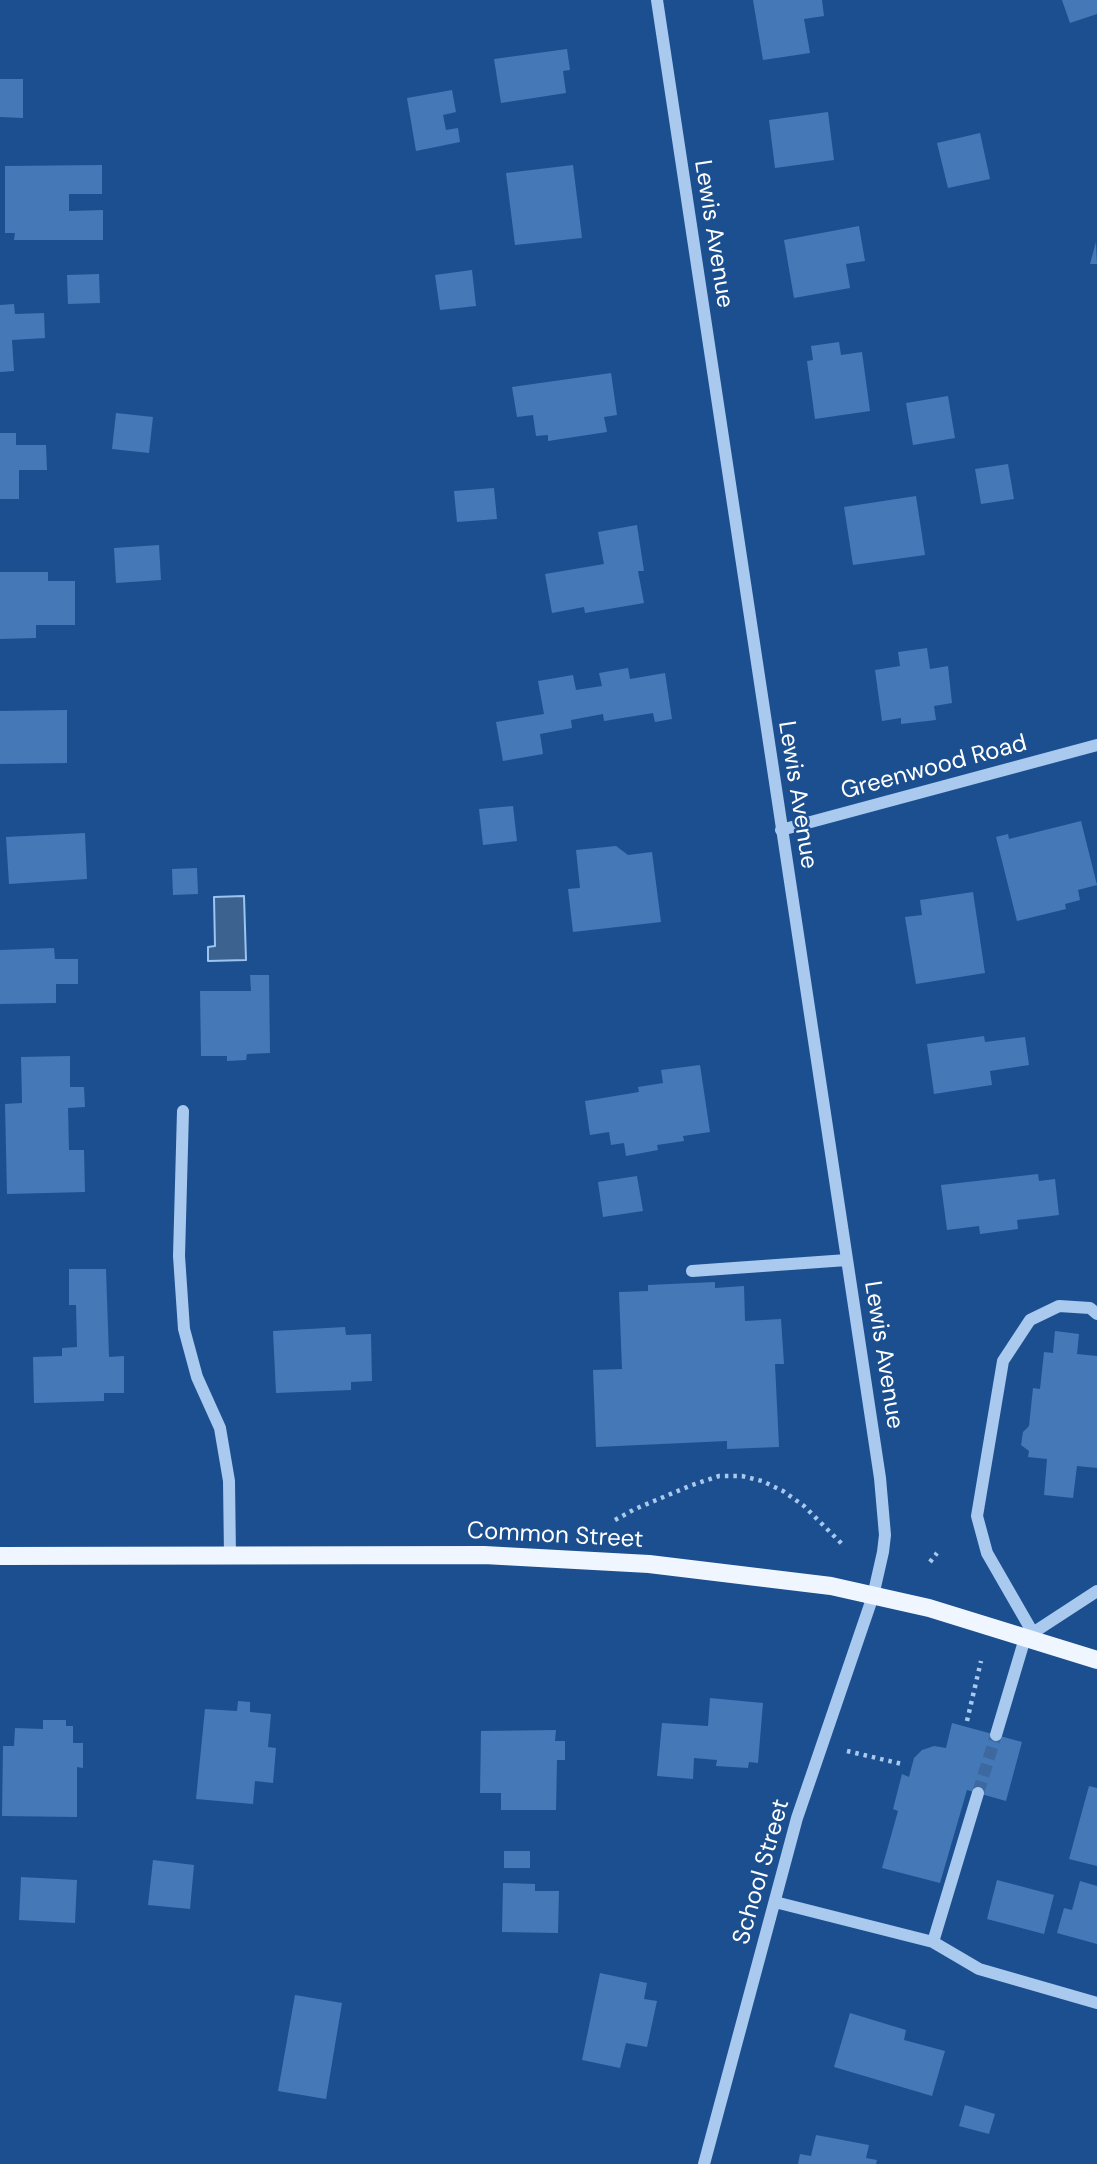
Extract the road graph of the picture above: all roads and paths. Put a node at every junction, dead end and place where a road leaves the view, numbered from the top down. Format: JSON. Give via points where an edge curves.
{"nodes":[{"id":1,"x":657,"y":0,"type":"edge"},
{"id":2,"x":1097,"y":746,"type":"edge"},
{"id":3,"x":781,"y":830,"type":"junction"},
{"id":4,"x":183,"y":1111,"type":"dead end"},
{"id":5,"x":847,"y":1260,"type":"junction"},
{"id":6,"x":692,"y":1271,"type":"dead end"},
{"id":7,"x":1097,"y":1314,"type":"edge"},
{"id":8,"x":615,"y":1520,"type":"dead end"},
{"id":9,"x":842,"y":1544,"type":"dead end"},
{"id":10,"x":937,"y":1553,"type":"dead end"},
{"id":11,"x":0,"y":1556,"type":"edge"},
{"id":12,"x":230,"y":1556,"type":"junction"},
{"id":13,"x":930,"y":1562,"type":"dead end"},
{"id":14,"x":1097,"y":1591,"type":"edge"},
{"id":15,"x":873,"y":1596,"type":"junction"},
{"id":16,"x":1029,"y":1635,"type":"junction"},
{"id":17,"x":1097,"y":1660,"type":"edge"},
{"id":18,"x":981,"y":1661,"type":"dead end"},
{"id":19,"x":967,"y":1721,"type":"dead end"},
{"id":20,"x":996,"y":1735,"type":"tunnel mouth"},
{"id":21,"x":847,"y":1751,"type":"dead end"},
{"id":22,"x":902,"y":1764,"type":"dead end"},
{"id":23,"x":978,"y":1793,"type":"tunnel mouth"},
{"id":24,"x":775,"y":1902,"type":"junction"},
{"id":25,"x":933,"y":1942,"type":"junction"},
{"id":26,"x":1097,"y":2003,"type":"edge"},
{"id":27,"x":704,"y":2164,"type":"edge"}],
"edges":[{"from":1,"to":3,"type":"street","name":"Lewis Avenue"},
{"from":2,"to":3,"type":"street","name":"Greenwood Road"},
{"from":3,"to":5,"type":"street","name":"Lewis Avenue"},
{"from":4,"to":12,"type":"street","via":[[179,1256],[184,1329],[197,1377],[220,1429],[229,1481]]},
{"from":5,"to":6,"type":"street"},
{"from":5,"to":15,"type":"street","name":"Lewis Avenue","via":[[885,1535]]},
{"from":7,"to":16,"type":"street","via":[[1090,1308],[1059,1306],[1030,1320],[1003,1361],[977,1516],[987,1553]]},
{"from":8,"to":9,"type":"path","via":[[701,1482],[742,1476],[783,1491]]},
{"from":10,"to":13,"type":"path"},
{"from":11,"to":12,"type":"main road","name":"Common Street"},
{"from":12,"to":15,"type":"main road","name":"Common Street","via":[[484,1555],[649,1564],[831,1586]]},
{"from":14,"to":16,"type":"street"},
{"from":15,"to":16,"type":"main road","name":"Common Street"},
{"from":15,"to":24,"type":"street","name":"School Street","via":[[797,1818]]},
{"from":16,"to":17,"type":"main road","name":"Common Street"},
{"from":16,"to":20,"type":"street"},
{"from":18,"to":19,"type":"path"},
{"from":21,"to":22,"type":"path"},
{"from":23,"to":25,"type":"street"},
{"from":24,"to":25,"type":"street"},
{"from":24,"to":27,"type":"street","name":"School Street"},
{"from":25,"to":26,"type":"street","via":[[979,1969]]}]}
